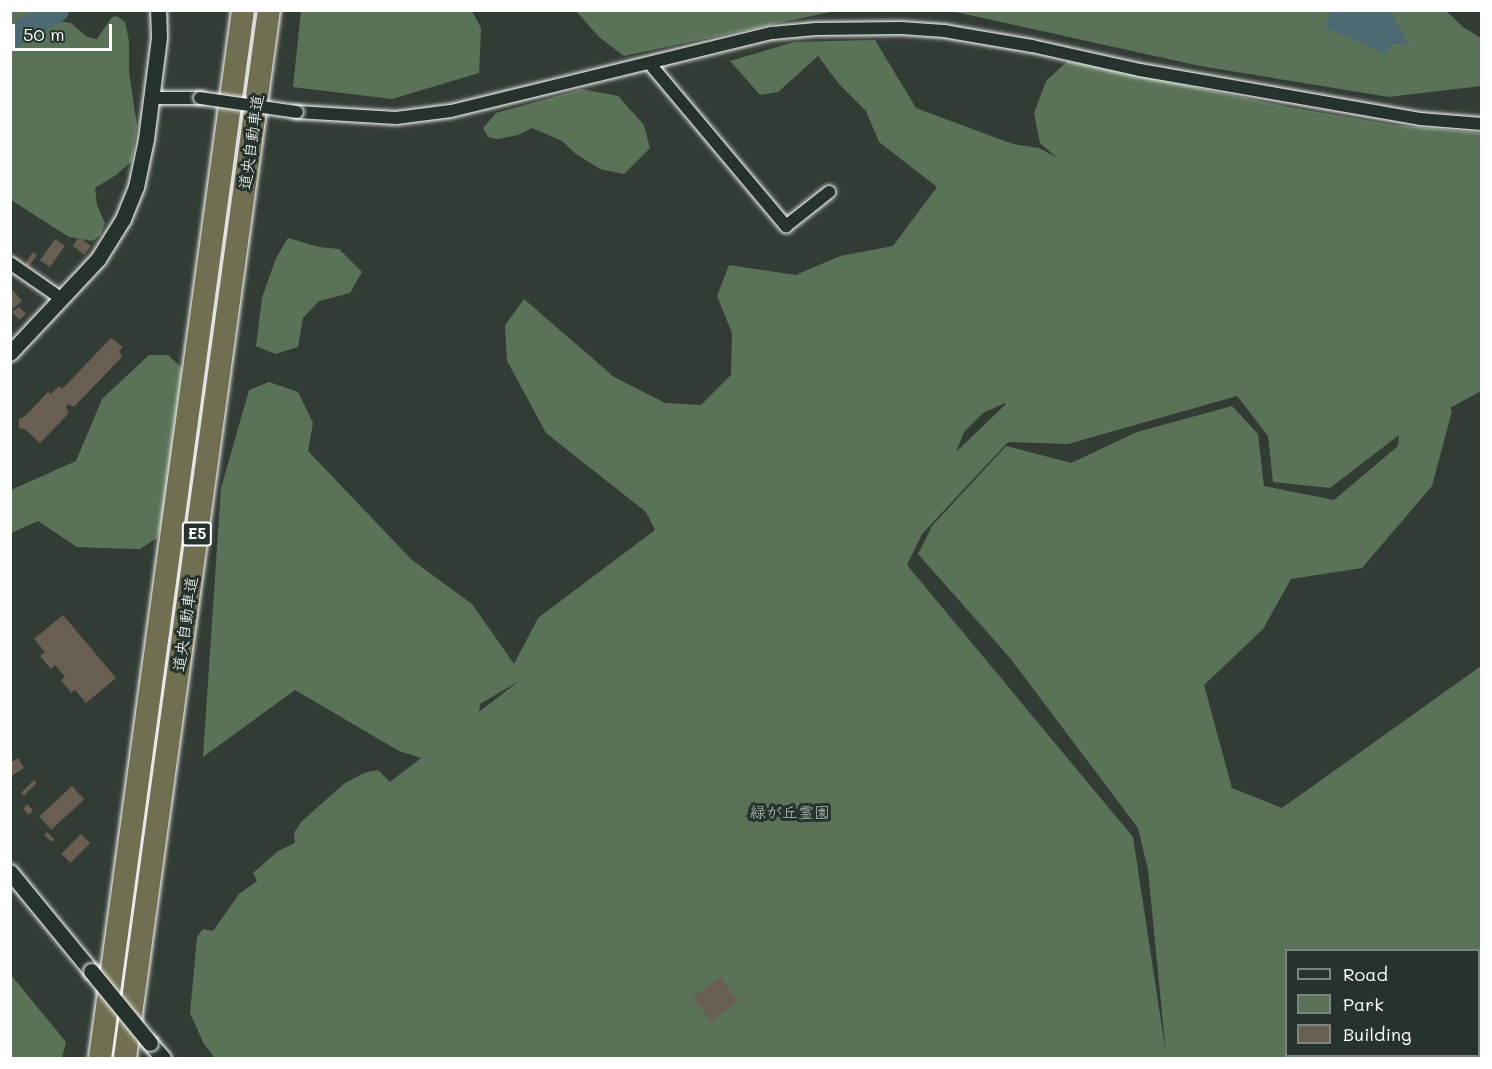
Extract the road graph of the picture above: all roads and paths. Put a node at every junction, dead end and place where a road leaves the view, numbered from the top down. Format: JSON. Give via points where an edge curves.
{"nodes":[{"id":1,"x":158,"y":10,"type":"edge"},
{"id":2,"x":243,"y":10,"type":"edge"},
{"id":3,"x":269,"y":10,"type":"edge"},
{"id":4,"x":650,"y":64,"type":"junction"},
{"id":5,"x":152,"y":98,"type":"junction"},
{"id":6,"x":1482,"y":124,"type":"edge"},
{"id":7,"x":829,"y":192,"type":"dead end"},
{"id":8,"x":10,"y":263,"type":"edge"},
{"id":9,"x":62,"y":299,"type":"junction"},
{"id":10,"x":10,"y":352,"type":"edge"},
{"id":11,"x":10,"y":872,"type":"edge"},
{"id":12,"x":100,"y":1059,"type":"edge"},
{"id":13,"x":125,"y":1059,"type":"edge"},
{"id":14,"x":163,"y":1059,"type":"edge"}],
"edges":[{"from":1,"to":5,"type":"street"},
{"from":2,"to":12,"type":"highway","name":"道央自動車道","number":"E5"},
{"from":3,"to":13,"type":"highway","name":"道央自動車道","number":"E5"},
{"from":4,"to":5,"type":"street","bridge":true,"via":[[451,111],[396,118],[297,112],[200,98]]},
{"from":4,"to":6,"type":"street","via":[[772,33],[816,28],[944,31],[1420,119]]},
{"from":4,"to":7,"type":"street","via":[[786,226]]},
{"from":5,"to":9,"type":"street","via":[[136,187],[123,219],[98,259]]},
{"from":8,"to":9,"type":"street"},
{"from":9,"to":10,"type":"street"},
{"from":11,"to":14,"type":"street","bridge":true}]}
